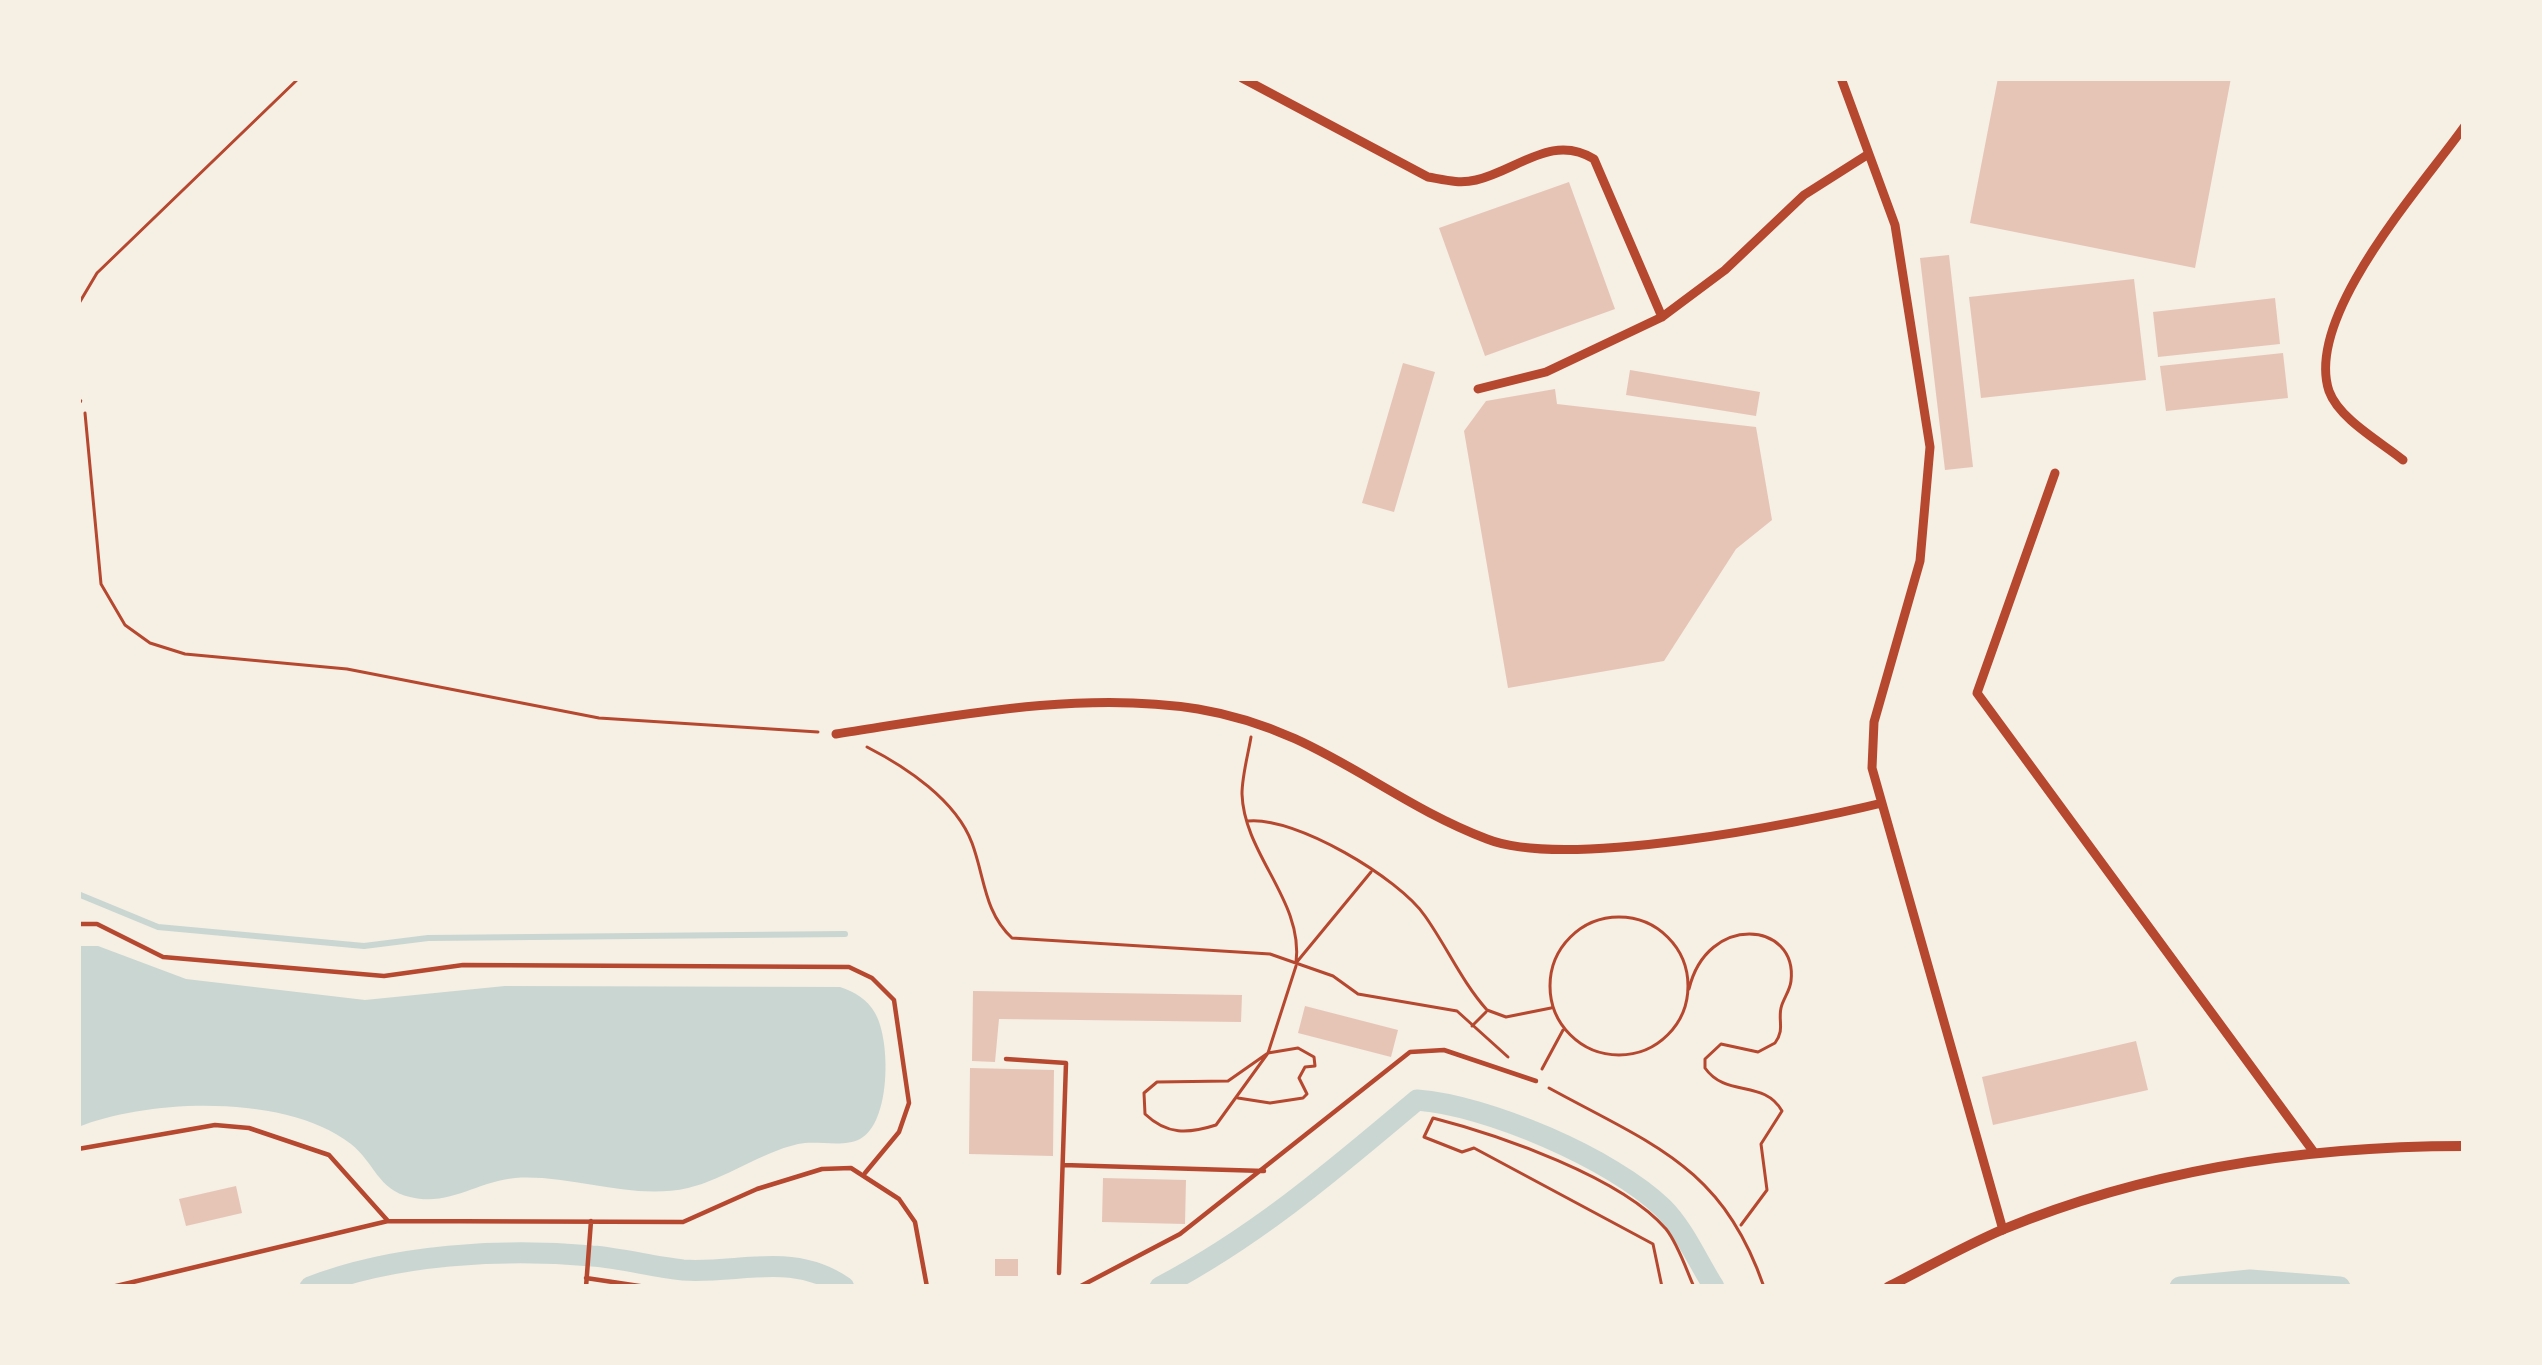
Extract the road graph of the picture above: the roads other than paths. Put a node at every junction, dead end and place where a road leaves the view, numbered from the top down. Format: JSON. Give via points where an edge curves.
{"nodes":[{"id":1,"x":1242,"y":78,"type":"edge"},
{"id":2,"x":1841,"y":78,"type":"edge"},
{"id":3,"x":2464,"y":128,"type":"edge"},
{"id":4,"x":1867,"y":155,"type":"junction"},
{"id":5,"x":1662,"y":317,"type":"junction"},
{"id":6,"x":1478,"y":389,"type":"dead end"},
{"id":7,"x":2403,"y":460,"type":"dead end"},
{"id":8,"x":2056,"y":473,"type":"dead end"},
{"id":9,"x":836,"y":734,"type":"road end"},
{"id":10,"x":1882,"y":803,"type":"junction"},
{"id":11,"x":78,"y":924,"type":"edge"},
{"id":12,"x":1006,"y":1059,"type":"dead end"},
{"id":13,"x":1536,"y":1081,"type":"road end"},
{"id":14,"x":2464,"y":1146,"type":"edge"},
{"id":15,"x":78,"y":1149,"type":"edge"},
{"id":16,"x":2313,"y":1151,"type":"junction"},
{"id":17,"x":1063,"y":1166,"type":"junction"},
{"id":18,"x":1264,"y":1171,"type":"junction"},
{"id":19,"x":865,"y":1173,"type":"junction"},
{"id":20,"x":388,"y":1221,"type":"junction"},
{"id":21,"x":591,"y":1222,"type":"junction"},
{"id":22,"x":2003,"y":1230,"type":"junction"},
{"id":23,"x":1059,"y":1273,"type":"dead end"},
{"id":24,"x":586,"y":1278,"type":"junction"},
{"id":25,"x":112,"y":1287,"type":"edge"},
{"id":26,"x":586,"y":1287,"type":"edge"},
{"id":27,"x":646,"y":1287,"type":"edge"},
{"id":28,"x":927,"y":1287,"type":"edge"},
{"id":29,"x":1079,"y":1287,"type":"edge"},
{"id":30,"x":1888,"y":1287,"type":"edge"}],
"edges":[{"from":1,"to":5,"type":"street","via":[[1428,177],[1482,179],[1575,147],[1594,159]]},
{"from":2,"to":4,"type":"street"},
{"from":3,"to":7,"type":"street","via":[[2352,284],[2327,359],[2330,392],[2346,414]]},
{"from":4,"to":5,"type":"street","via":[[1804,195]]},
{"from":4,"to":10,"type":"street","via":[[1895,225],[1930,447],[1921,561],[1874,722]]},
{"from":5,"to":6,"type":"street","via":[[1546,372]]},
{"from":8,"to":16,"type":"street","via":[[1977,693]]},
{"from":9,"to":10,"type":"street","via":[[1091,704],[1198,709],[1304,738],[1488,840],[1523,848],[1735,835]]},
{"from":10,"to":22,"type":"street"},
{"from":11,"to":19,"type":"lane","via":[[97,924],[163,957],[384,976],[463,965],[849,967],[894,1000],[909,1103],[899,1132]]},
{"from":12,"to":17,"type":"lane","via":[[1066,1063]]},
{"from":13,"to":18,"type":"lane","via":[[1444,1050],[1411,1052]]},
{"from":14,"to":16,"type":"street"},
{"from":15,"to":20,"type":"lane","via":[[214,1125],[249,1128],[329,1155]]},
{"from":16,"to":22,"type":"street","via":[[2155,1183]]},
{"from":17,"to":18,"type":"lane"},
{"from":17,"to":23,"type":"lane"},
{"from":18,"to":29,"type":"lane","via":[[1153,1251]]},
{"from":19,"to":21,"type":"lane","via":[[822,1169],[683,1222]]},
{"from":19,"to":28,"type":"lane","via":[[915,1222]]},
{"from":20,"to":21,"type":"lane"},
{"from":20,"to":25,"type":"lane"},
{"from":21,"to":24,"type":"lane"},
{"from":22,"to":30,"type":"street"},
{"from":24,"to":26,"type":"lane"},
{"from":24,"to":27,"type":"lane"}]}
